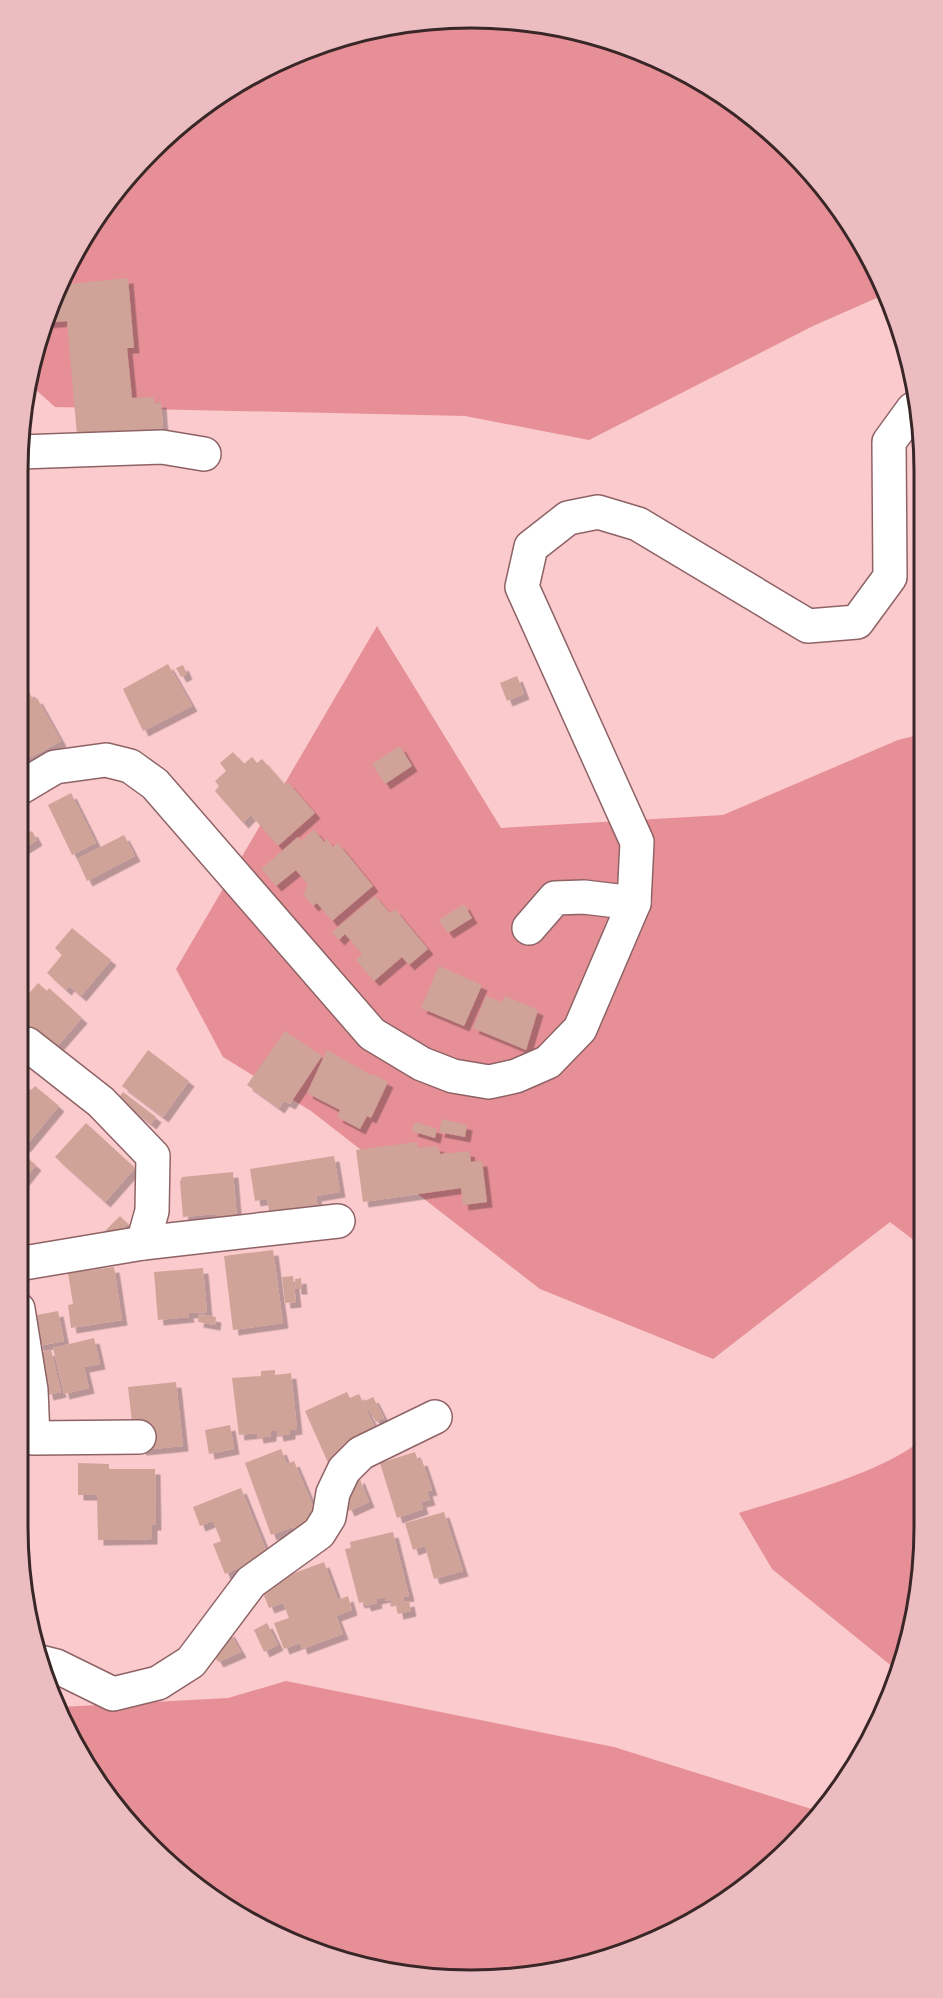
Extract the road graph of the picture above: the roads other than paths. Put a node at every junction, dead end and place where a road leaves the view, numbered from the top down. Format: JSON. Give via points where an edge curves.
{"nodes":[{"id":1,"x":911,"y":412,"type":"edge"},
{"id":2,"x":29,"y":452,"type":"edge"},
{"id":3,"x":204,"y":453,"type":"dead end"},
{"id":4,"x":28,"y":783,"type":"edge"},
{"id":5,"x":634,"y":903,"type":"junction"},
{"id":6,"x":529,"y":928,"type":"dead end"},
{"id":7,"x":28,"y":1045,"type":"edge"},
{"id":8,"x":338,"y":1221,"type":"dead end"},
{"id":9,"x":143,"y":1243,"type":"junction"},
{"id":10,"x":28,"y":1262,"type":"edge"},
{"id":11,"x":28,"y":1371,"type":"edge"},
{"id":12,"x":435,"y":1417,"type":"dead end"},
{"id":13,"x":139,"y":1437,"type":"dead end"},
{"id":14,"x":51,"y":1665,"type":"edge"}],
"edges":[{"from":1,"to":5,"type":"street","via":[[890,442],[890,577],[857,622],[808,626],[638,524],[598,512],[568,518],[531,547],[522,587],[637,842]]},
{"from":2,"to":3,"type":"street","via":[[162,447]]},
{"from":4,"to":5,"type":"street","via":[[55,767],[106,760],[130,766],[155,784],[372,1034],[422,1064],[471,1079],[489,1082],[548,1062],[579,1029]]},
{"from":5,"to":6,"type":"street","via":[[555,898]]},
{"from":7,"to":9,"type":"street","via":[[101,1102],[153,1156],[152,1211]]},
{"from":8,"to":9,"type":"street"},
{"from":9,"to":10,"type":"street"},
{"from":11,"to":13,"type":"street","via":[[33,1438]]},
{"from":12,"to":14,"type":"street","via":[[361,1453],[344,1470],[333,1493],[329,1517],[319,1533],[251,1582],[191,1662],[158,1683],[113,1694]]}]}
